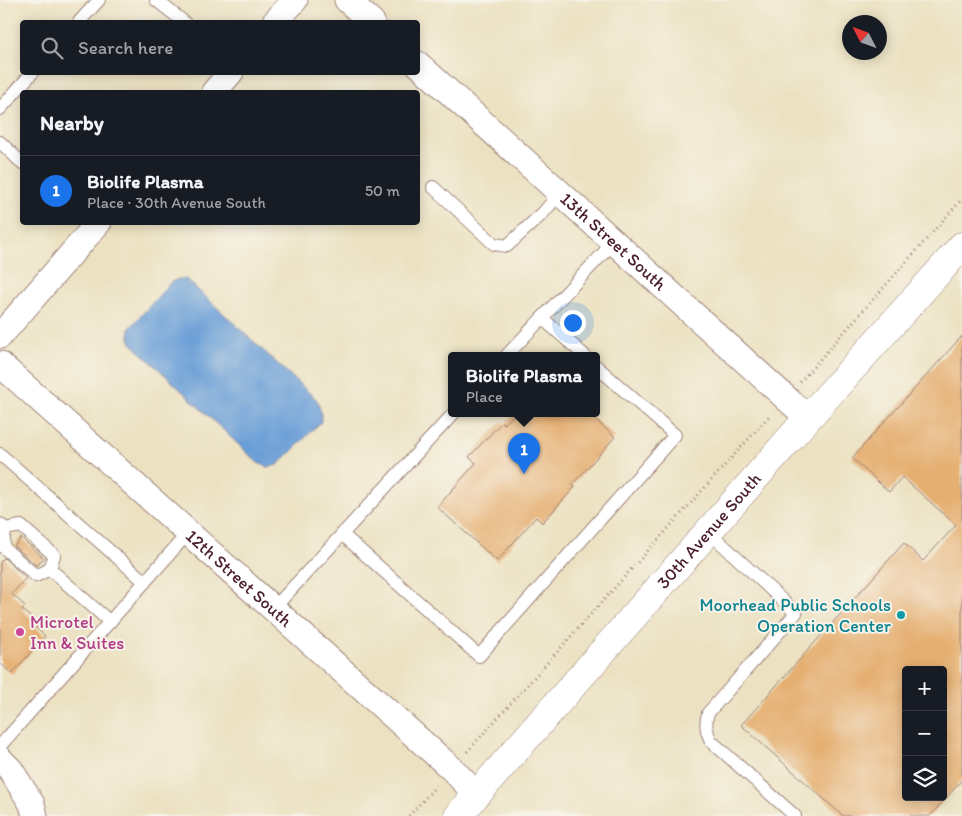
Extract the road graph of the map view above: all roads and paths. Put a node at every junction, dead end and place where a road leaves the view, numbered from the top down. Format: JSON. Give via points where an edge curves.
{"nodes":[{"id":1,"x":99,"y":0,"type":"edge"},
{"id":2,"x":156,"y":0,"type":"edge"},
{"id":3,"x":295,"y":0,"type":"edge"},
{"id":4,"x":347,"y":0,"type":"edge"},
{"id":5,"x":81,"y":20,"type":"edge"},
{"id":6,"x":181,"y":20,"type":"edge"},
{"id":7,"x":277,"y":20,"type":"edge"},
{"id":8,"x":370,"y":20,"type":"edge"},
{"id":9,"x":420,"y":66,"type":"edge"},
{"id":10,"x":31,"y":75,"type":"edge"},
{"id":11,"x":228,"y":75,"type":"edge"},
{"id":12,"x":216,"y":90,"type":"edge"},
{"id":13,"x":0,"y":109,"type":"edge"},
{"id":14,"x":0,"y":142,"type":"edge"},
{"id":15,"x":20,"y":161,"type":"edge"},
{"id":16,"x":433,"y":187,"type":"dead end"},
{"id":17,"x":560,"y":193,"type":"junction"},
{"id":18,"x":962,"y":199,"type":"edge"},
{"id":19,"x":94,"y":225,"type":"edge"},
{"id":20,"x":614,"y":242,"type":"junction"},
{"id":21,"x":962,"y":246,"type":"edge"},
{"id":22,"x":542,"y":318,"type":"junction"},
{"id":23,"x":0,"y":336,"type":"edge"},
{"id":24,"x":511,"y":352,"type":"edge"},
{"id":25,"x":581,"y":352,"type":"edge"},
{"id":26,"x":0,"y":364,"type":"edge"},
{"id":27,"x":600,"y":370,"type":"edge"},
{"id":28,"x":786,"y":398,"type":"junction"},
{"id":29,"x":450,"y":417,"type":"edge"},
{"id":30,"x":808,"y":418,"type":"junction"},
{"id":31,"x":0,"y":454,"type":"edge"},
{"id":32,"x":2,"y":527,"type":"edge"},
{"id":33,"x":708,"y":531,"type":"junction"},
{"id":34,"x":188,"y":533,"type":"junction"},
{"id":35,"x":342,"y":534,"type":"junction"},
{"id":36,"x":50,"y":569,"type":"junction"},
{"id":37,"x":145,"y":582,"type":"junction"},
{"id":38,"x":273,"y":609,"type":"junction"},
{"id":39,"x":110,"y":622,"type":"junction"},
{"id":40,"x":0,"y":746,"type":"edge"},
{"id":41,"x":0,"y":759,"type":"edge"},
{"id":42,"x":452,"y":769,"type":"junction"},
{"id":43,"x":477,"y":795,"type":"junction"},
{"id":44,"x":35,"y":816,"type":"edge"},
{"id":45,"x":409,"y":816,"type":"edge"},
{"id":46,"x":458,"y":816,"type":"edge"},
{"id":47,"x":794,"y":816,"type":"edge"}],
"edges":[{"from":1,"to":5,"type":"lane"},
{"from":2,"to":6,"type":"lane"},
{"from":3,"to":7,"type":"street"},
{"from":4,"to":8,"type":"street"},
{"from":9,"to":17,"type":"street","name":"13th Street South"},
{"from":10,"to":13,"type":"lane"},
{"from":11,"to":12,"type":"street"},
{"from":14,"to":15,"type":"lane"},
{"from":16,"to":17,"type":"lane","via":[[494,244],[507,246]]},
{"from":17,"to":20,"type":"street","name":"13th Street South"},
{"from":18,"to":28,"type":"path"},
{"from":19,"to":23,"type":"street"},
{"from":20,"to":22,"type":"lane"},
{"from":20,"to":28,"type":"street","name":"13th Street South"},
{"from":21,"to":30,"type":"street","name":"30th Avenue South"},
{"from":22,"to":24,"type":"lane"},
{"from":22,"to":25,"type":"lane"},
{"from":26,"to":34,"type":"street","name":"12th Street South"},
{"from":27,"to":35,"type":"lane","via":[[674,435],[479,656]]},
{"from":28,"to":30,"type":"street","name":"13th Street South"},
{"from":28,"to":42,"type":"path"},
{"from":29,"to":35,"type":"lane"},
{"from":30,"to":33,"type":"street","name":"30th Avenue South"},
{"from":31,"to":37,"type":"lane"},
{"from":32,"to":36,"type":"lane","via":[[21,526],[54,555]]},
{"from":32,"to":36,"type":"lane","via":[[3,547],[36,576]]},
{"from":33,"to":43,"type":"street","name":"30th Avenue South"},
{"from":33,"to":47,"type":"lane","via":[[796,613],[708,713],[705,722],[711,741]]},
{"from":34,"to":37,"type":"lane"},
{"from":34,"to":38,"type":"street","name":"12th Street South"},
{"from":35,"to":38,"type":"lane"},
{"from":36,"to":39,"type":"lane"},
{"from":37,"to":39,"type":"lane"},
{"from":38,"to":42,"type":"street","name":"12th Street South"},
{"from":39,"to":40,"type":"lane"},
{"from":41,"to":44,"type":"street","via":[[10,768],[32,804]]},
{"from":42,"to":43,"type":"street","name":"12th Street South"},
{"from":42,"to":45,"type":"path"},
{"from":43,"to":46,"type":"street","name":"30th Avenue South"}]}
